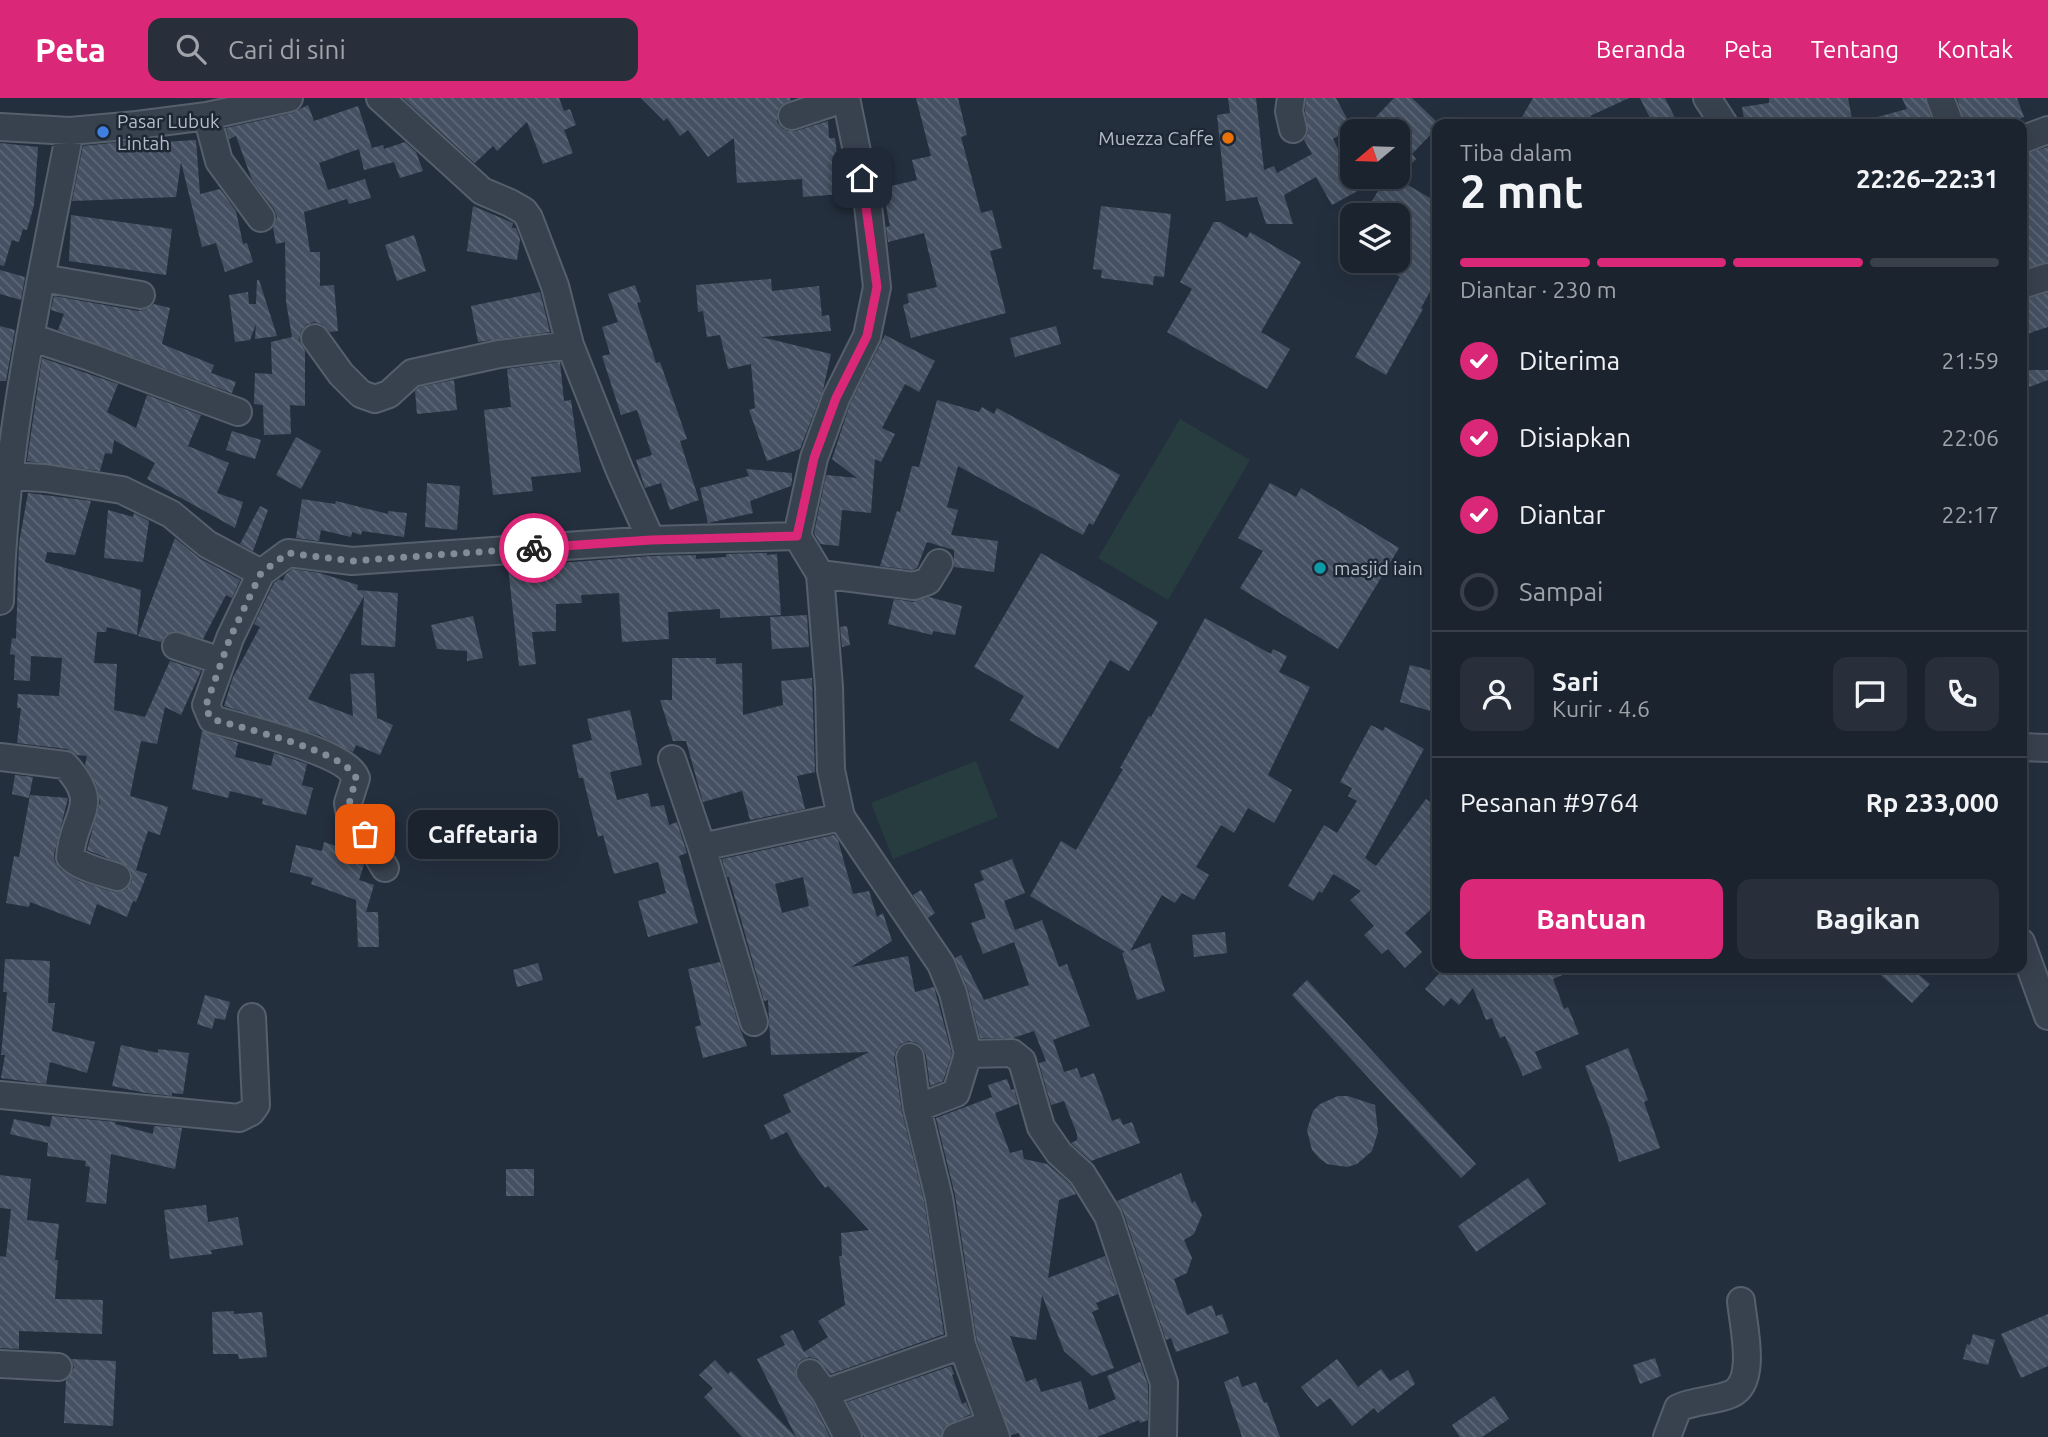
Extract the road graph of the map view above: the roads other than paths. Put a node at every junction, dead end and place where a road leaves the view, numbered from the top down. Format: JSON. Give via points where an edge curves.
{"nodes":[{"id":1,"x":289,"y":98,"type":"edge"},
{"id":2,"x":380,"y":98,"type":"edge"},
{"id":3,"x":846,"y":98,"type":"edge"},
{"id":4,"x":1292,"y":98,"type":"edge"},
{"id":5,"x":1940,"y":98,"type":"edge"},
{"id":6,"x":1713,"y":99,"type":"edge"},
{"id":7,"x":207,"y":116,"type":"junction"},
{"id":8,"x":792,"y":116,"type":"dead end"},
{"id":9,"x":1722,"y":119,"type":"edge"},
{"id":10,"x":1948,"y":119,"type":"edge"},
{"id":11,"x":0,"y":127,"type":"edge"},
{"id":12,"x":1293,"y":129,"type":"dead end"},
{"id":13,"x":70,"y":131,"type":"junction"},
{"id":14,"x":2048,"y":131,"type":"edge"},
{"id":15,"x":2027,"y":138,"type":"edge"},
{"id":16,"x":261,"y":218,"type":"dead end"},
{"id":17,"x":2048,"y":277,"type":"edge"},
{"id":18,"x":42,"y":278,"type":"junction"},
{"id":19,"x":2027,"y":283,"type":"edge"},
{"id":20,"x":141,"y":295,"type":"dead end"},
{"id":21,"x":30,"y":337,"type":"junction"},
{"id":22,"x":315,"y":338,"type":"dead end"},
{"id":23,"x":570,"y":345,"type":"junction"},
{"id":24,"x":238,"y":412,"type":"dead end"},
{"id":25,"x":8,"y":476,"type":"junction"},
{"id":26,"x":797,"y":536,"type":"junction"},
{"id":27,"x":651,"y":540,"type":"junction"},
{"id":28,"x":939,"y":564,"type":"dead end"},
{"id":29,"x":261,"y":573,"type":"junction"},
{"id":30,"x":820,"y":574,"type":"junction"},
{"id":31,"x":0,"y":601,"type":"edge"},
{"id":32,"x":176,"y":646,"type":"dead end"},
{"id":33,"x":220,"y":661,"type":"junction"},
{"id":34,"x":2027,"y":747,"type":"edge"},
{"id":35,"x":2048,"y":748,"type":"edge"},
{"id":36,"x":0,"y":757,"type":"edge"},
{"id":37,"x":672,"y":759,"type":"dead end"},
{"id":38,"x":841,"y":817,"type":"junction"},
{"id":39,"x":702,"y":847,"type":"junction"},
{"id":40,"x":386,"y":868,"type":"dead end"},
{"id":41,"x":117,"y":877,"type":"dead end"},
{"id":42,"x":2027,"y":958,"type":"edge"},
{"id":43,"x":2048,"y":1016,"type":"edge"},
{"id":44,"x":252,"y":1017,"type":"dead end"},
{"id":45,"x":754,"y":1022,"type":"dead end"},
{"id":46,"x":968,"y":1054,"type":"junction"},
{"id":47,"x":910,"y":1057,"type":"dead end"},
{"id":48,"x":0,"y":1095,"type":"edge"},
{"id":49,"x":917,"y":1108,"type":"junction"},
{"id":50,"x":1741,"y":1301,"type":"dead end"},
{"id":51,"x":962,"y":1345,"type":"junction"},
{"id":52,"x":0,"y":1364,"type":"edge"},
{"id":53,"x":58,"y":1367,"type":"dead end"},
{"id":54,"x":993,"y":1430,"type":"edge"},
{"id":55,"x":848,"y":1437,"type":"edge"},
{"id":56,"x":956,"y":1437,"type":"edge"},
{"id":57,"x":1163,"y":1437,"type":"edge"},
{"id":58,"x":1667,"y":1437,"type":"edge"}],
"edges":[{"from":1,"to":7,"type":"street"},
{"from":2,"to":23,"type":"street","via":[[482,191],[524,211],[555,286]]},
{"from":3,"to":8,"type":"street"},
{"from":3,"to":26,"type":"street","via":[[868,205],[877,287],[867,336],[836,398],[814,458]]},
{"from":4,"to":12,"type":"street"},
{"from":5,"to":10,"type":"street"},
{"from":6,"to":9,"type":"street"},
{"from":7,"to":13,"type":"street"},
{"from":7,"to":16,"type":"street","via":[[219,161]]},
{"from":11,"to":13,"type":"street"},
{"from":13,"to":18,"type":"street"},
{"from":14,"to":15,"type":"street"},
{"from":17,"to":19,"type":"street"},
{"from":18,"to":20,"type":"street"},
{"from":18,"to":21,"type":"street"},
{"from":21,"to":24,"type":"street"},
{"from":21,"to":25,"type":"street"},
{"from":22,"to":23,"type":"street","via":[[341,374],[361,394],[375,399],[389,394],[412,373],[499,354]]},
{"from":23,"to":27,"type":"street"},
{"from":25,"to":29,"type":"street","via":[[122,490],[171,514],[207,544]]},
{"from":25,"to":31,"type":"street"},
{"from":26,"to":27,"type":"street"},
{"from":26,"to":30,"type":"street"},
{"from":27,"to":29,"type":"street","via":[[352,561],[288,553]]},
{"from":28,"to":30,"type":"street","via":[[928,581],[914,586]]},
{"from":29,"to":33,"type":"street"},
{"from":30,"to":38,"type":"street","via":[[831,770]]},
{"from":32,"to":33,"type":"street"},
{"from":33,"to":40,"type":"street","via":[[206,705],[208,715],[321,752],[351,768],[356,778],[349,810]]},
{"from":34,"to":35,"type":"street"},
{"from":36,"to":41,"type":"street","via":[[65,765],[81,783],[85,800],[70,857]]},
{"from":37,"to":39,"type":"street"},
{"from":38,"to":39,"type":"street"},
{"from":38,"to":46,"type":"street","via":[[941,964]]},
{"from":39,"to":45,"type":"street"},
{"from":42,"to":43,"type":"street"},
{"from":44,"to":48,"type":"street","via":[[256,1105],[239,1118]]},
{"from":46,"to":49,"type":"street","via":[[956,1093]]},
{"from":46,"to":57,"type":"street","via":[[1007,1052],[1022,1061],[1041,1127],[1059,1153],[1082,1174],[1108,1216],[1164,1383]]},
{"from":47,"to":49,"type":"street"},
{"from":49,"to":51,"type":"street","via":[[939,1198]]},
{"from":50,"to":58,"type":"street","via":[[1745,1381],[1733,1394],[1678,1408]]},
{"from":51,"to":54,"type":"street"},
{"from":51,"to":55,"type":"street","via":[[817,1383]]},
{"from":52,"to":53,"type":"street"},
{"from":54,"to":56,"type":"street"}]}
